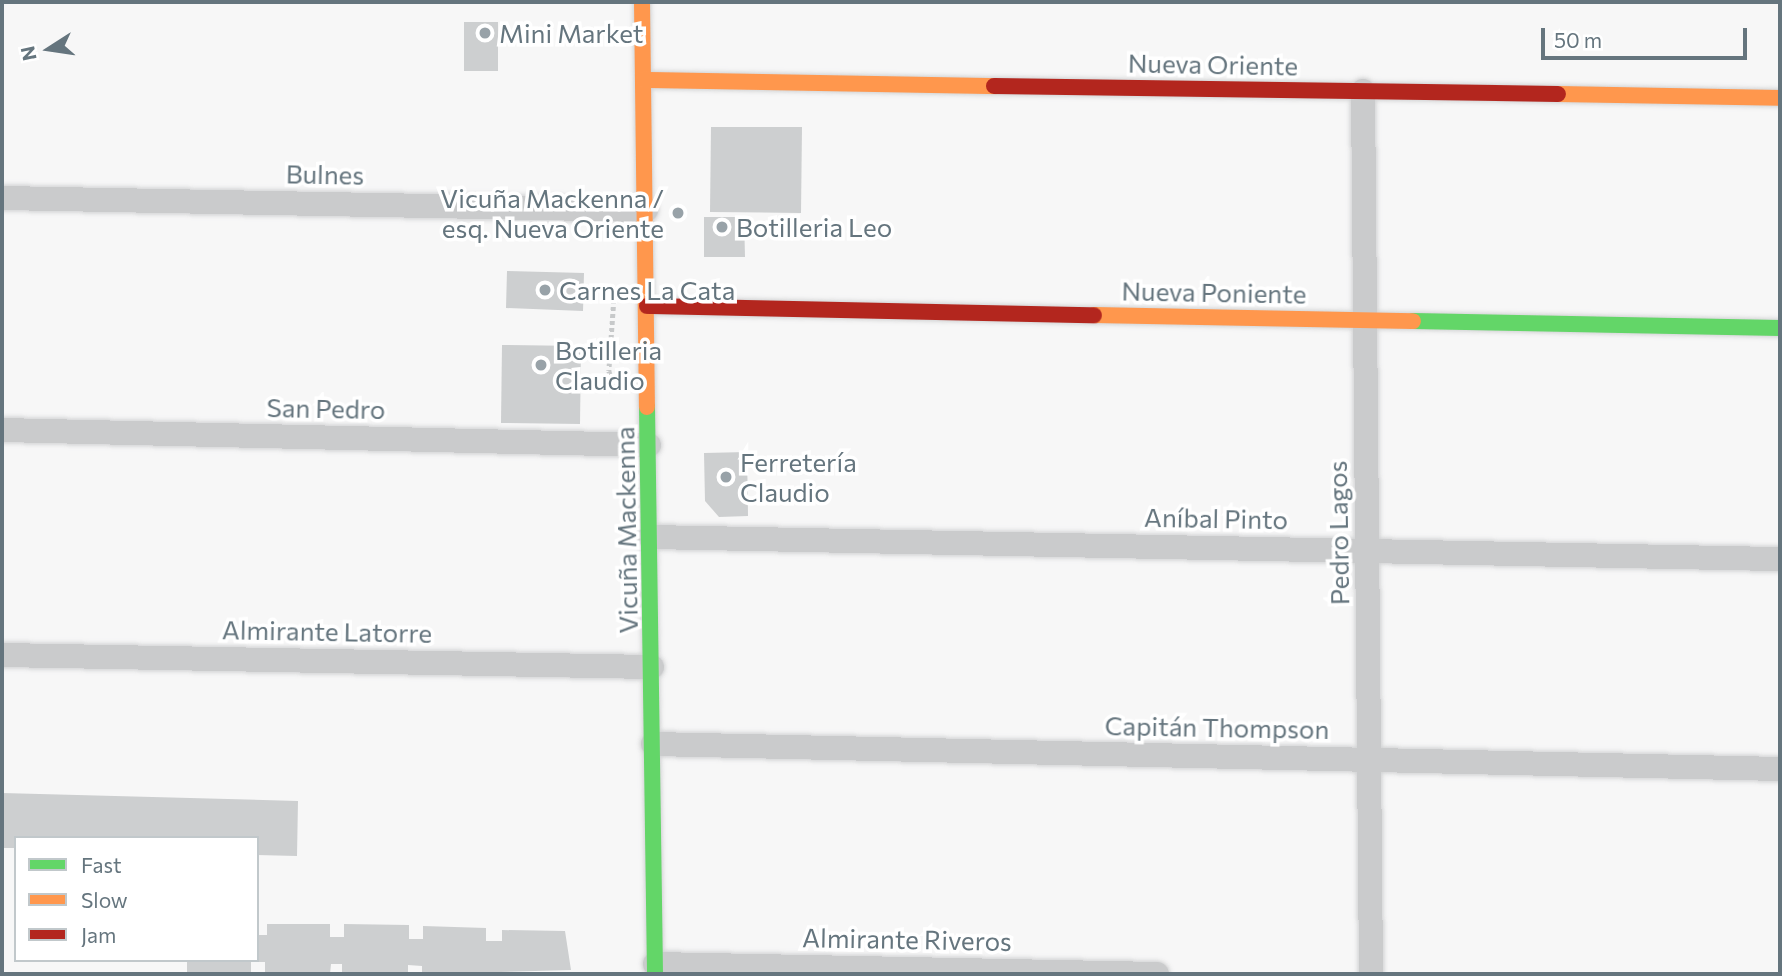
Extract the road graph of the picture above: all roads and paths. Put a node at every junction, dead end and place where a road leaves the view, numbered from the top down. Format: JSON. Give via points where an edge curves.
{"nodes":[{"id":1,"x":642,"y":2,"type":"edge"},
{"id":2,"x":644,"y":80,"type":"junction"},
{"id":3,"x":1363,"y":91,"type":"junction"},
{"id":4,"x":1780,"y":99,"type":"edge"},
{"id":5,"x":2,"y":198,"type":"edge"},
{"id":6,"x":646,"y":210,"type":"junction"},
{"id":7,"x":647,"y":306,"type":"junction"},
{"id":8,"x":1365,"y":320,"type":"junction"},
{"id":9,"x":1780,"y":328,"type":"edge"},
{"id":10,"x":2,"y":430,"type":"edge"},
{"id":11,"x":649,"y":445,"type":"junction"},
{"id":12,"x":650,"y":537,"type":"junction"},
{"id":13,"x":1367,"y":551,"type":"junction"},
{"id":14,"x":1780,"y":559,"type":"edge"},
{"id":15,"x":2,"y":655,"type":"edge"},
{"id":16,"x":652,"y":667,"type":"junction"},
{"id":17,"x":653,"y":744,"type":"junction"},
{"id":18,"x":1370,"y":760,"type":"junction"},
{"id":19,"x":1780,"y":769,"type":"edge"},
{"id":20,"x":655,"y":969,"type":"edge"},
{"id":21,"x":1157,"y":974,"type":"edge"},
{"id":22,"x":1371,"y":974,"type":"edge"}],
"edges":[{"from":1,"to":2,"type":"main road","name":"Vicuña Mackenna"},
{"from":2,"to":3,"type":"main road","name":"Nueva Oriente"},
{"from":2,"to":6,"type":"main road","name":"Vicuña Mackenna"},
{"from":3,"to":4,"type":"main road","name":"Nueva Oriente"},
{"from":3,"to":8,"type":"street","name":"Pedro Lagos"},
{"from":5,"to":6,"type":"street","name":"Bulnes"},
{"from":6,"to":7,"type":"main road","name":"Vicuña Mackenna"},
{"from":7,"to":8,"type":"main road","name":"Nueva Poniente"},
{"from":7,"to":11,"type":"main road","name":"Vicuña Mackenna"},
{"from":8,"to":9,"type":"main road","name":"Nueva Poniente"},
{"from":8,"to":13,"type":"street","name":"Pedro Lagos"},
{"from":10,"to":11,"type":"street","name":"San Pedro"},
{"from":11,"to":12,"type":"main road","name":"Vicuña Mackenna"},
{"from":12,"to":13,"type":"street","name":"Aníbal Pinto"},
{"from":12,"to":16,"type":"main road","name":"Vicuña Mackenna"},
{"from":13,"to":14,"type":"street","name":"Aníbal Pinto"},
{"from":13,"to":18,"type":"street","name":"Pedro Lagos"},
{"from":15,"to":16,"type":"street","name":"Almirante Latorre"},
{"from":16,"to":17,"type":"main road","name":"Vicuña Mackenna"},
{"from":17,"to":18,"type":"street","name":"Capitán Thompson"},
{"from":17,"to":20,"type":"main road","name":"Vicuña Mackenna"},
{"from":18,"to":19,"type":"street","name":"Capitán Thompson"},
{"from":18,"to":22,"type":"street","name":"Pedro Lagos"},
{"from":20,"to":21,"type":"street","name":"Almirante Riveros"}]}
